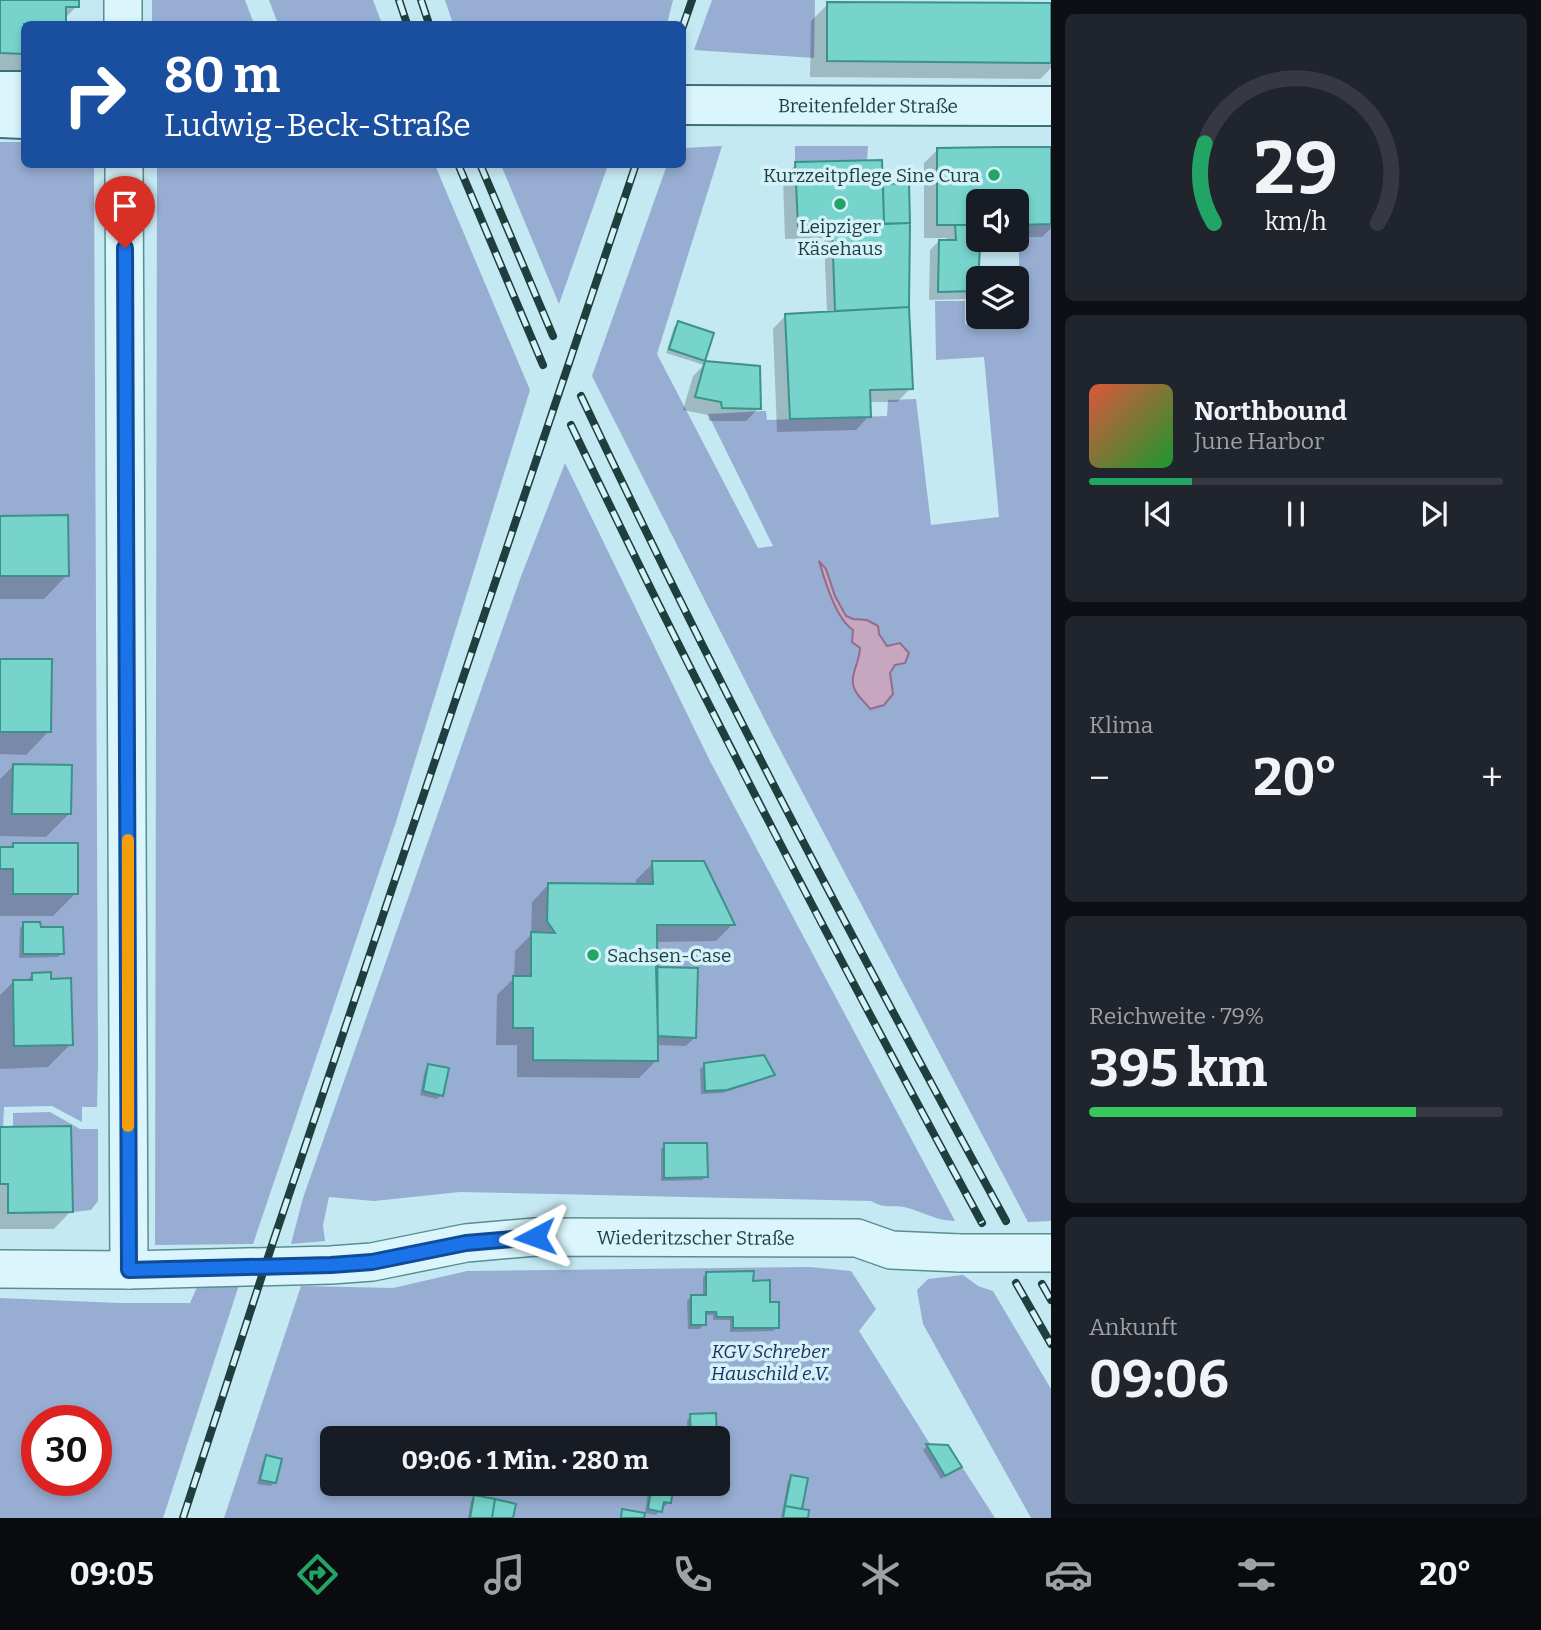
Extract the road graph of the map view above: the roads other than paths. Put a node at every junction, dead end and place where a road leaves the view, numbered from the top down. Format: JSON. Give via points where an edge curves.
{"nodes":[{"id":1,"x":122,"y":0,"type":"edge"},
{"id":2,"x":123,"y":21,"type":"edge"},
{"id":3,"x":0,"y":90,"type":"edge"},
{"id":4,"x":21,"y":91,"type":"edge"},
{"id":5,"x":686,"y":105,"type":"edge"},
{"id":6,"x":1051,"y":106,"type":"edge"},
{"id":7,"x":0,"y":118,"type":"edge"},
{"id":8,"x":21,"y":119,"type":"edge"},
{"id":9,"x":124,"y":168,"type":"edge"},
{"id":10,"x":1051,"y":1253,"type":"edge"},
{"id":11,"x":0,"y":1269,"type":"edge"},
{"id":12,"x":129,"y":1270,"type":"junction"}],
"edges":[{"from":1,"to":2,"type":"street"},
{"from":3,"to":4,"type":"main road"},
{"from":5,"to":6,"type":"main road","name":"Breitenfelder Straße"},
{"from":7,"to":8,"type":"main road"},
{"from":9,"to":12,"type":"street"},
{"from":10,"to":12,"type":"street","name":"Wiederitzscher Straße","bridge":true,"via":[[891,1250],[857,1237],[535,1237],[466,1243],[372,1262]]},
{"from":11,"to":12,"type":"street","name":"Wiederitzscher Straße"}]}
